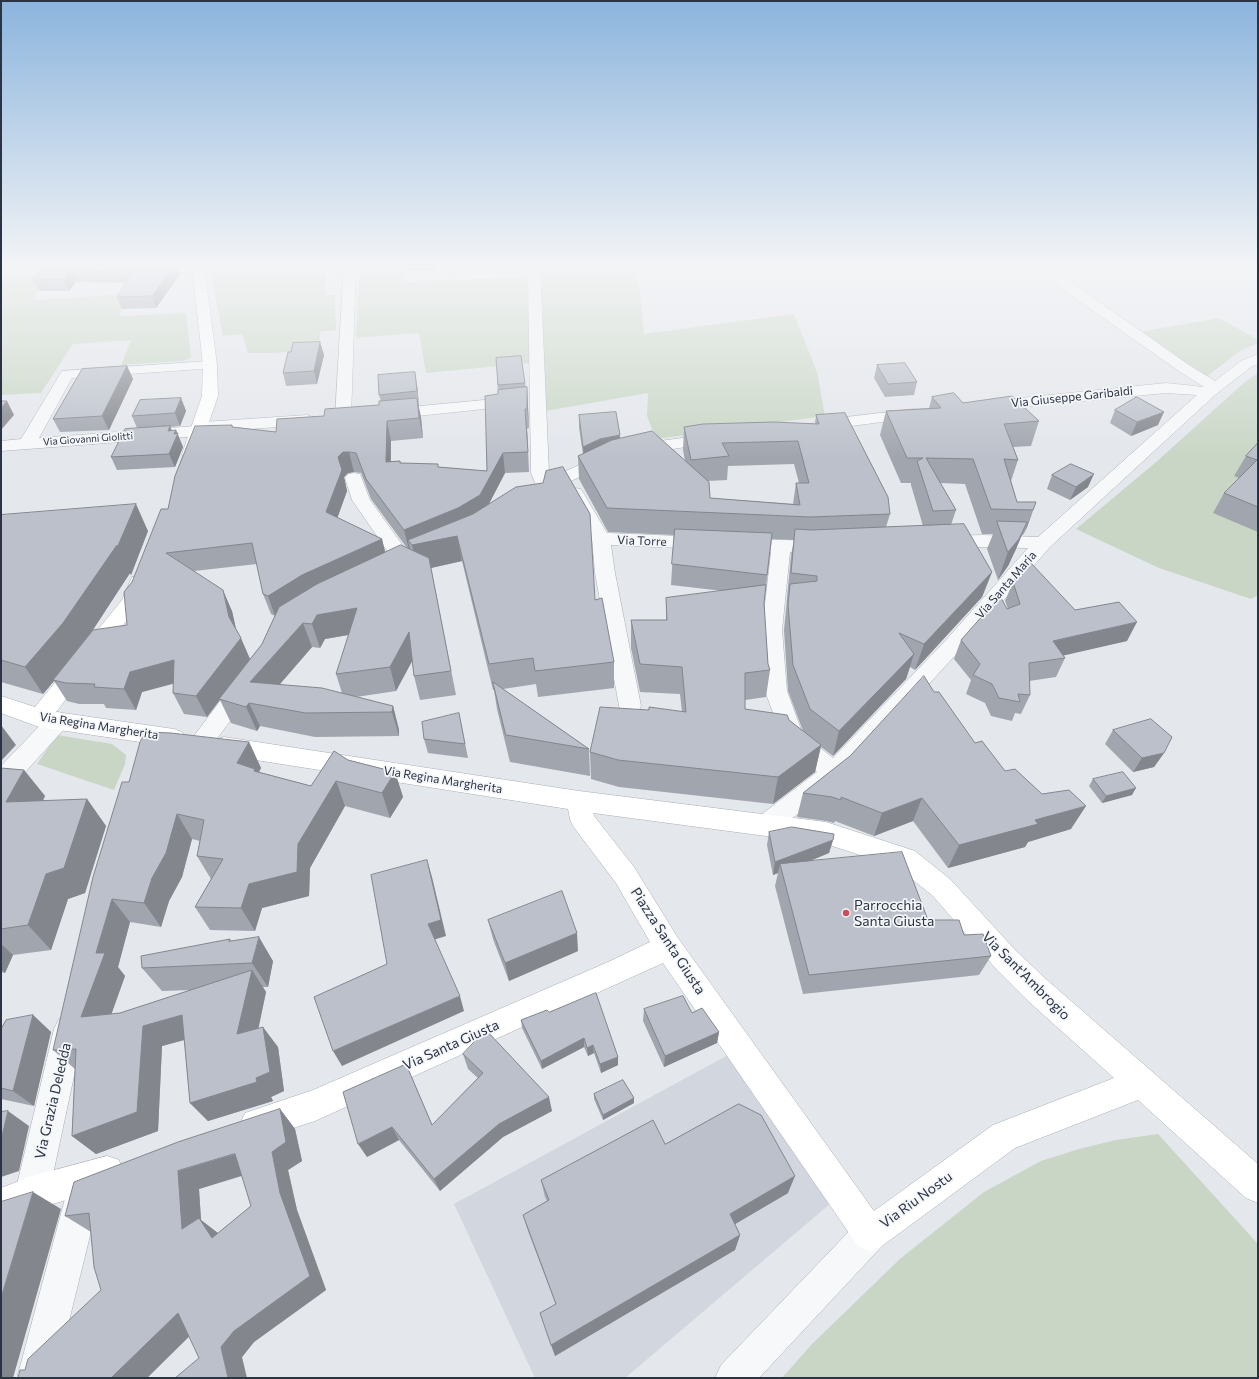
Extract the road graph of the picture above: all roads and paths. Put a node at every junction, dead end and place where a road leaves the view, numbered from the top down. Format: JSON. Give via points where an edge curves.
{"nodes":[{"id":1,"x":206,"y":329,"type":"edge"},
{"id":2,"x":347,"y":329,"type":"edge"},
{"id":3,"x":536,"y":329,"type":"edge"},
{"id":4,"x":1129,"y":329,"type":"edge"},
{"id":5,"x":1258,"y":358,"type":"edge"},
{"id":6,"x":210,"y":365,"type":"junction"},
{"id":7,"x":1213,"y":390,"type":"junction"},
{"id":8,"x":526,"y":402,"type":"edge"},
{"id":9,"x":969,"y":407,"type":"edge"},
{"id":10,"x":930,"y":412,"type":"edge"},
{"id":11,"x":374,"y":415,"type":"edge"},
{"id":12,"x":359,"y":416,"type":"edge"},
{"id":13,"x":343,"y":418,"type":"junction"},
{"id":14,"x":807,"y":427,"type":"edge"},
{"id":15,"x":200,"y":430,"type":"junction"},
{"id":16,"x":730,"y":436,"type":"edge"},
{"id":17,"x":27,"y":444,"type":"junction"},
{"id":18,"x":1,"y":446,"type":"edge"},
{"id":19,"x":185,"y":467,"type":"edge"},
{"id":20,"x":566,"y":476,"type":"junction"},
{"id":21,"x":354,"y":478,"type":"dead end"},
{"id":22,"x":545,"y":486,"type":"junction"},
{"id":23,"x":526,"y":498,"type":"edge"},
{"id":24,"x":601,"y":539,"type":"junction"},
{"id":25,"x":929,"y":543,"type":"edge"},
{"id":26,"x":1043,"y":543,"type":"junction"},
{"id":27,"x":781,"y":546,"type":"junction"},
{"id":28,"x":836,"y":546,"type":"edge"},
{"id":29,"x":403,"y":561,"type":"edge"},
{"id":30,"x":145,"y":567,"type":"edge"},
{"id":31,"x":252,"y":674,"type":"edge"},
{"id":32,"x":1,"y":704,"type":"edge"},
{"id":33,"x":630,"y":706,"type":"dead end"},
{"id":34,"x":48,"y":720,"type":"junction"},
{"id":35,"x":202,"y":742,"type":"junction"},
{"id":36,"x":834,"y":772,"type":"junction"},
{"id":37,"x":1,"y":782,"type":"edge"},
{"id":38,"x":579,"y":801,"type":"junction"},
{"id":39,"x":766,"y":825,"type":"junction"},
{"id":40,"x":668,"y":947,"type":"junction"},
{"id":41,"x":74,"y":1008,"type":"edge"},
{"id":42,"x":1141,"y":1083,"type":"junction"},
{"id":43,"x":232,"y":1132,"type":"edge"},
{"id":44,"x":133,"y":1164,"type":"edge"},
{"id":45,"x":87,"y":1178,"type":"junction"},
{"id":46,"x":1258,"y":1186,"type":"edge"},
{"id":47,"x":32,"y":1193,"type":"junction"},
{"id":48,"x":1,"y":1204,"type":"edge"},
{"id":49,"x":870,"y":1234,"type":"junction"},
{"id":50,"x":36,"y":1378,"type":"edge"},
{"id":51,"x":734,"y":1378,"type":"edge"}],
"edges":[{"from":1,"to":6,"type":"street"},
{"from":2,"to":13,"type":"street"},
{"from":3,"to":22,"type":"street","via":[[540,473]]},
{"from":4,"to":7,"type":"street"},
{"from":5,"to":7,"type":"street","name":"Via Santa Maria","via":[[1246,364]]},
{"from":6,"to":15,"type":"street","via":[[210,396]]},
{"from":6,"to":17,"type":"street","via":[[67,374]]},
{"from":7,"to":9,"type":"street","name":"Via Giuseppe Garibaldi","via":[[1166,388]]},
{"from":7,"to":26,"type":"street","name":"Via Santa Maria"},
{"from":8,"to":11,"type":"street"},
{"from":10,"to":14,"type":"street"},
{"from":12,"to":13,"type":"street","name":"Via Giovanni Giolitti"},
{"from":13,"to":15,"type":"street","name":"Via Giovanni Giolitti"},
{"from":15,"to":17,"type":"street","name":"Via Giovanni Giolitti"},
{"from":15,"to":19,"type":"street"},
{"from":16,"to":20,"type":"street","via":[[660,446],[607,458]]},
{"from":17,"to":18,"type":"street","name":"Via Giovanni Giolitti"},
{"from":20,"to":22,"type":"street"},
{"from":20,"to":24,"type":"street"},
{"from":21,"to":29,"type":"street","via":[[361,500]]},
{"from":22,"to":23,"type":"street"},
{"from":24,"to":27,"type":"street","name":"Via Torre"},
{"from":24,"to":33,"type":"street"},
{"from":25,"to":26,"type":"street"},
{"from":26,"to":36,"type":"street","name":"Via Santa Maria","via":[[953,645]]},
{"from":27,"to":28,"type":"street","name":"Via Torre"},
{"from":27,"to":36,"type":"street","via":[[772,630],[776,691],[793,740]]},
{"from":30,"to":34,"type":"street","via":[[130,602]]},
{"from":31,"to":35,"type":"street"},
{"from":32,"to":34,"type":"street","name":"Via Regina Margherita"},
{"from":34,"to":35,"type":"street","name":"Via Regina Margherita","via":[[153,746]]},
{"from":34,"to":37,"type":"street"},
{"from":35,"to":38,"type":"street","name":"Via Regina Margherita"},
{"from":36,"to":39,"type":"street","name":"Via Santa Maria"},
{"from":38,"to":39,"type":"street"},
{"from":38,"to":40,"type":"street","name":"Piazza Santa Giusta","via":[[582,818],[625,875]]},
{"from":39,"to":42,"type":"street","name":"Via Sant'Ambrogio","via":[[826,833],[906,859],[942,888],[1006,961]]},
{"from":40,"to":43,"type":"street","name":"Via Santa Giusta","via":[[315,1105]]},
{"from":40,"to":49,"type":"street","name":"Piazza Santa Giusta"},
{"from":41,"to":47,"type":"street","name":"Via Grazia Deledda"},
{"from":42,"to":46,"type":"street","name":"Via Sant'Ambrogio"},
{"from":42,"to":49,"type":"street","name":"Via Riu Nostu","via":[[1004,1136]]},
{"from":44,"to":45,"type":"street"},
{"from":45,"to":47,"type":"street"},
{"from":45,"to":50,"type":"street"},
{"from":47,"to":48,"type":"street"},
{"from":49,"to":51,"type":"street","name":"Via Riu Nostu"}]}
